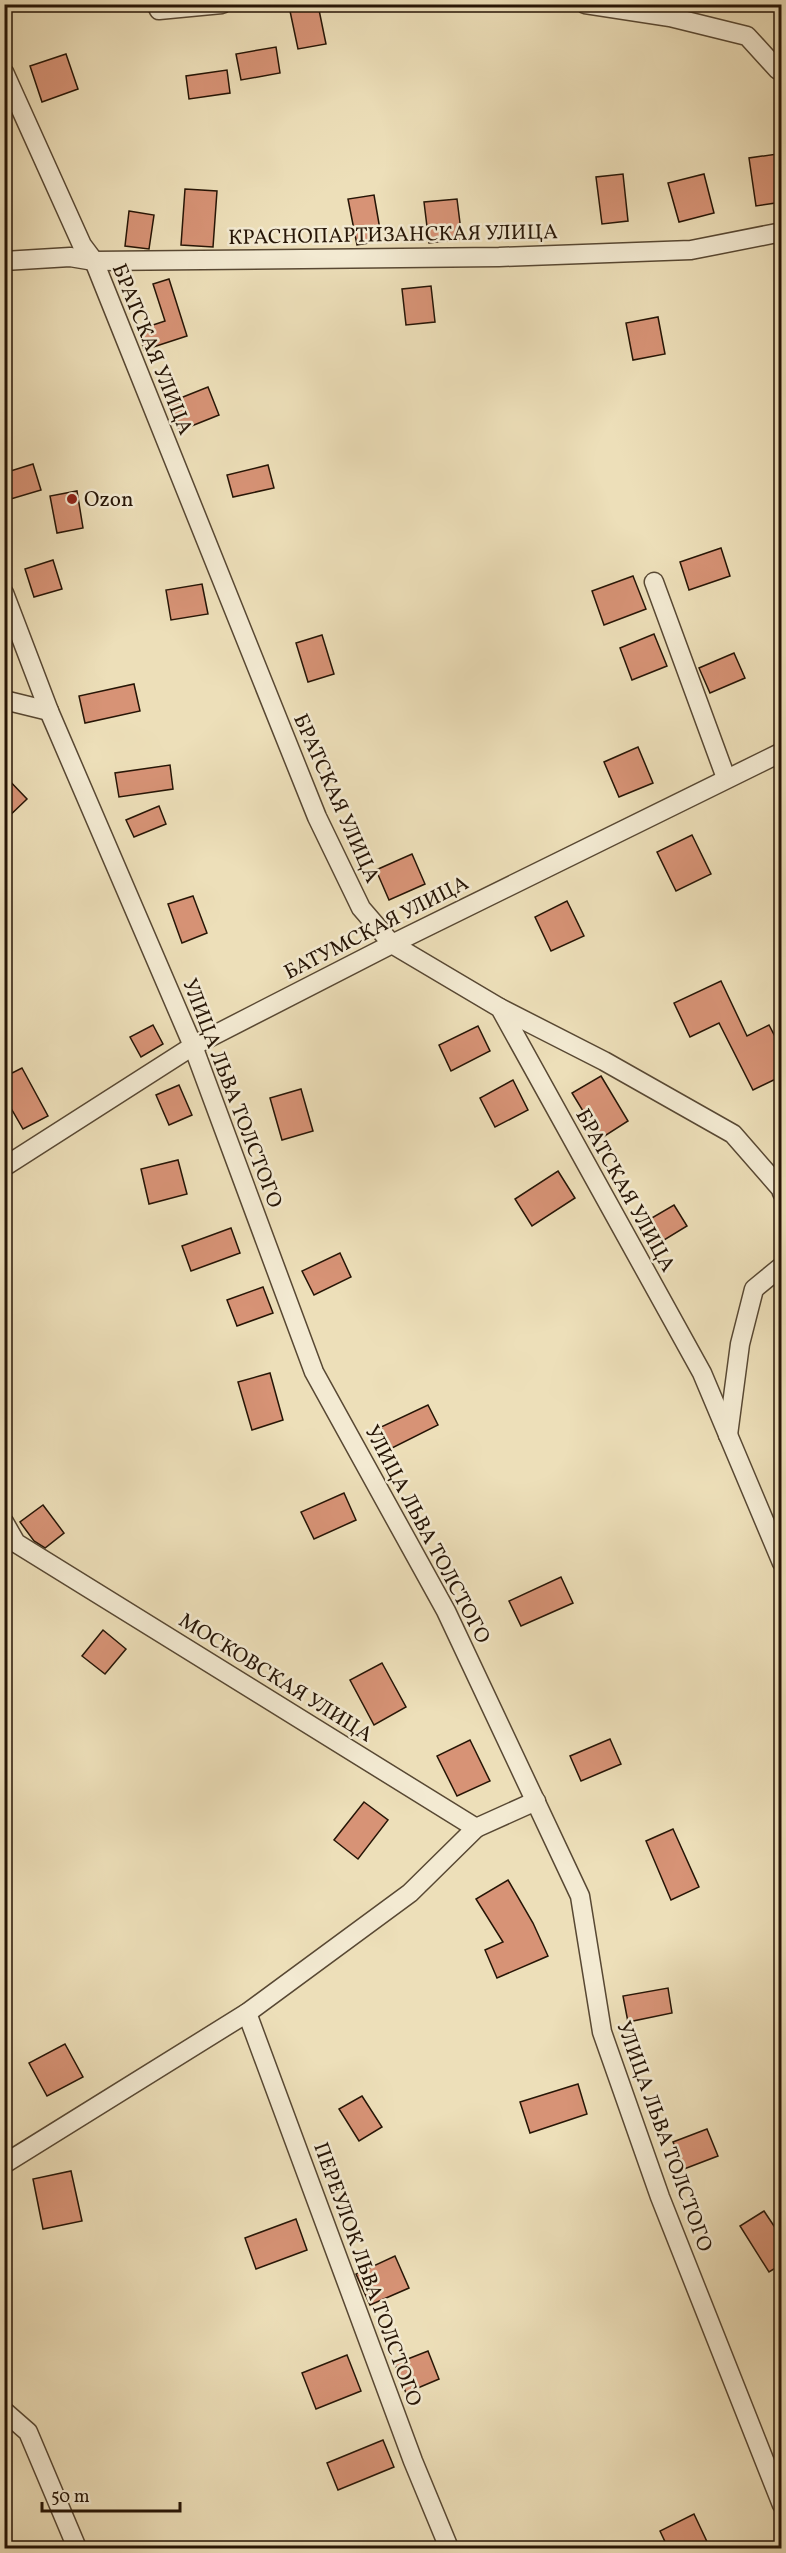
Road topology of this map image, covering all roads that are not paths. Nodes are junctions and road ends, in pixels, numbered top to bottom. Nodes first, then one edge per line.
1 (156, 4) edge
2 (222, 4) edge
3 (585, 4) edge
4 (4, 72) edge
5 (780, 74) edge
6 (782, 232) edge
7 (4, 261) edge
8 (93, 261) junction
9 (654, 582) dead end
10 (4, 593) edge
11 (4, 700) edge
12 (49, 711) junction
13 (782, 752) edge
14 (726, 778) junction
15 (392, 944) junction
16 (500, 1008) junction
17 (193, 1046) junction
18 (4, 1167) edge
19 (782, 1193) edge
20 (782, 1266) edge
21 (728, 1435) junction
22 (4, 1522) edge
23 (10, 1542) edge
24 (782, 1563) edge
25 (536, 1801) junction
26 (476, 1828) junction
27 (247, 2013) junction
28 (4, 2164) edge
29 (4, 2411) edge
30 (782, 2505) edge
31 (77, 2548) edge
32 (449, 2548) edge

1 - 2 street
3 - 5 street
4 - 8 street, БРАТСКАЯ УЛИЦА
6 - 8 street, КРАСНОПАРТИЗАНСКАЯ УЛИЦА
7 - 8 street, КРАСНОПАРТИЗАНСКАЯ УЛИЦА
8 - 15 street, БРАТСКАЯ УЛИЦА
9 - 14 street
10 - 12 street, УЛИЦА ЛЬВА ТОЛСТОГО
11 - 12 street
12 - 17 street, УЛИЦА ЛЬВА ТОЛСТОГО
13 - 14 street, БАТУМСКАЯ УЛИЦА
14 - 15 street, БАТУМСКАЯ УЛИЦА
15 - 16 street, БРАТСКАЯ УЛИЦА
15 - 17 street, БАТУМСКАЯ УЛИЦА
16 - 19 street
16 - 21 street, БРАТСКАЯ УЛИЦА
17 - 18 street, БАТУМСКАЯ УЛИЦА
17 - 25 street, УЛИЦА ЛЬВА ТОЛСТОГО
20 - 21 street
21 - 24 street, БРАТСКАЯ УЛИЦА
22 - 23 street, МОСКОВСКАЯ УЛИЦА
23 - 26 street, МОСКОВСКАЯ УЛИЦА
25 - 26 street
25 - 30 street, УЛИЦА ЛЬВА ТОЛСТОГО
26 - 27 street
27 - 28 street
27 - 32 street, ПЕРЕУЛОК ЛЬВА ТОЛСТОГО
29 - 31 street

